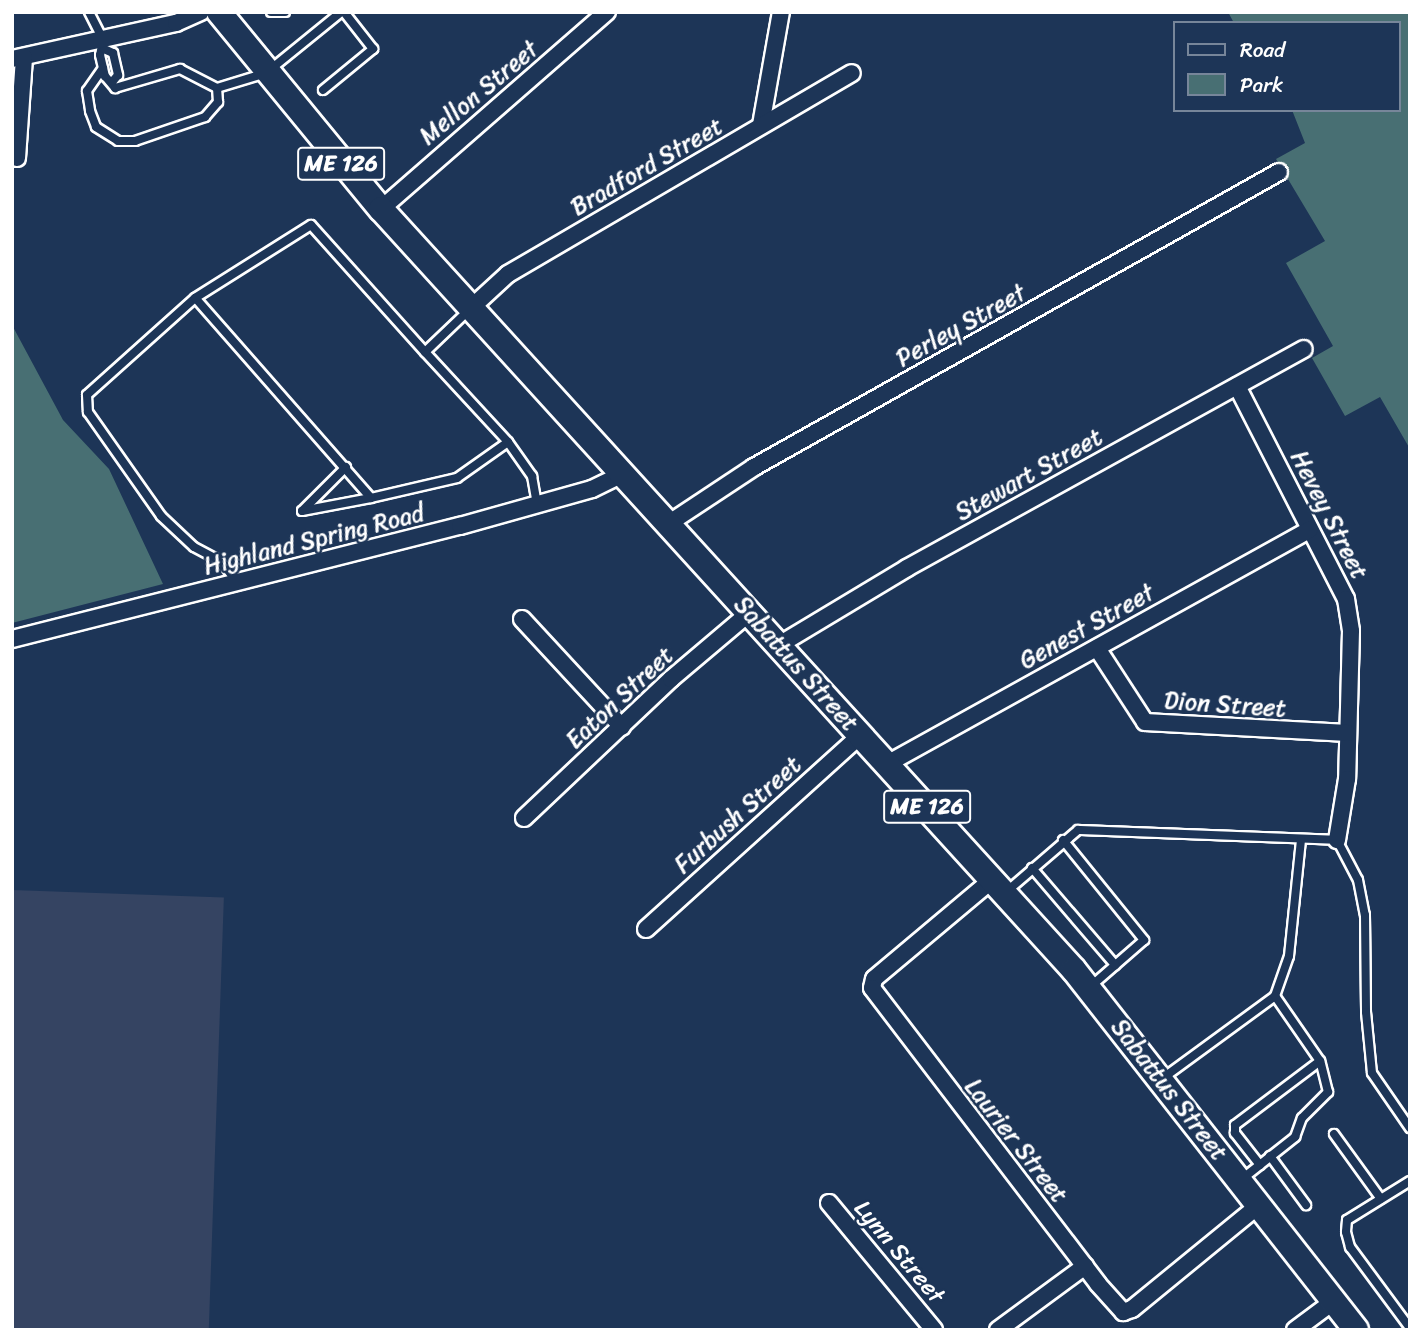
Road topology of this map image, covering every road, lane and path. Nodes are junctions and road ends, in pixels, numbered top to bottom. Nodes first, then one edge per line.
1 (89, 12) edge
2 (201, 12) edge
3 (219, 12) edge
4 (271, 12) edge
5 (285, 12) edge
6 (342, 12) edge
7 (607, 12) edge
8 (781, 12) edge
9 (104, 45) junction
10 (18, 58) edge
11 (103, 68) junction
12 (266, 73) junction
13 (852, 73) dead end
14 (113, 81) junction
15 (217, 88) junction
16 (323, 90) dead end
17 (761, 125) junction
18 (17, 158) dead end
19 (1279, 172) dead end
20 (381, 209) junction
21 (195, 298) junction
22 (471, 308) junction
23 (1304, 349) dead end
24 (425, 352) junction
25 (1237, 386) junction
26 (508, 442) junction
27 (345, 467) junction
28 (623, 474) junction
29 (371, 498) junction
30 (537, 504) junction
31 (668, 524) junction
32 (1310, 530) junction
33 (237, 583) junction
34 (749, 613) junction
35 (522, 619) dead end
36 (12, 639) edge
37 (779, 645) junction
38 (1097, 648) junction
39 (622, 727) junction
40 (1349, 733) junction
41 (861, 735) junction
42 (887, 764) junction
43 (524, 818) dead end
44 (1337, 839) junction
45 (1063, 840) junction
46 (1301, 840) junction
47 (1032, 868) junction
48 (999, 886) junction
49 (646, 929) dead end
50 (1115, 965) junction
51 (1089, 988) junction
52 (1275, 996) junction
53 (1320, 1061) junction
54 (1161, 1079) junction
55 (1410, 1128) edge
56 (1334, 1134) dead end
57 (1270, 1156) junction
58 (1260, 1165) junction
59 (1240, 1181) junction
60 (1406, 1184) edge
61 (1410, 1195) edge
62 (1381, 1199) junction
63 (829, 1203) dead end
64 (1259, 1205) junction
65 (1306, 1205) dead end
66 (1085, 1266) junction
67 (1334, 1301) junction
68 (1410, 1328) edge
69 (934, 1330) edge
70 (998, 1330) edge
71 (1295, 1330) edge
72 (1356, 1330) edge

1 - 9 lane
2 - 9 street
3 - 12 main road, Sabattus Street / ME 126
4 - 5 lane
6 - 12 lane
6 - 16 lane
7 - 20 street, Mellon Street
8 - 17 street
9 - 10 street
9 - 11 lane
9 - 14 lane
10 - 18 street
11 - 14 lane
11 - 15 lane
12 - 15 lane
12 - 20 main road, Sabattus Street / ME 126
13 - 17 street, Bradford Street
14 - 15 lane
17 - 22 street, Bradford Street
19 - 31 street, Perley Street
20 - 22 main road, Sabattus Street / ME 126
21 - 24 lane
21 - 27 lane
21 - 33 lane
22 - 24 lane
22 - 28 main road, Sabattus Street / ME 126
23 - 25 street, Stewart Street
24 - 26 lane
25 - 32 street, Hevey Street
25 - 37 street, Stewart Street
26 - 29 lane
26 - 30 lane
27 - 29 lane
27 - 29 lane
28 - 30 street, Highland Spring Road
28 - 31 main road, Sabattus Street / ME 126
30 - 33 street, Highland Spring Road
31 - 34 main road, Sabattus Street / ME 126
32 - 38 street, Genest Street
32 - 40 street, Hevey Street
33 - 36 street, Highland Spring Road
34 - 37 main road, Sabattus Street / ME 126
34 - 39 street, Eaton Street
35 - 39 street
37 - 41 main road, Sabattus Street / ME 126
38 - 40 street, Dion Street
38 - 42 street, Genest Street
39 - 43 street, Eaton Street
40 - 44 street, Hevey Street
41 - 42 main road, Sabattus Street / ME 126
41 - 49 street, Furbush Street
42 - 48 main road, Sabattus Street / ME 126
44 - 46 lane
44 - 55 lane
45 - 46 lane
45 - 47 lane
45 - 50 lane
46 - 52 lane
47 - 48 lane
47 - 50 lane
48 - 51 main road, Sabattus Street / ME 126
48 - 66 street, Laurier Street
50 - 51 lane
51 - 54 main road, Sabattus Street / ME 126
52 - 53 lane
52 - 54 lane
53 - 57 lane
53 - 58 lane
54 - 59 main road, Sabattus Street / ME 126
56 - 62 lane
57 - 58 lane
57 - 65 lane
58 - 59 lane
59 - 64 main road, Sabattus Street / ME 126
60 - 61 lane
60 - 62 lane
62 - 68 lane
63 - 69 street, Lynn Street
64 - 66 street, Laurier Street
64 - 67 main road, Sabattus Street / ME 126
66 - 70 street
67 - 71 street
67 - 72 main road, Sabattus Street / ME 126

